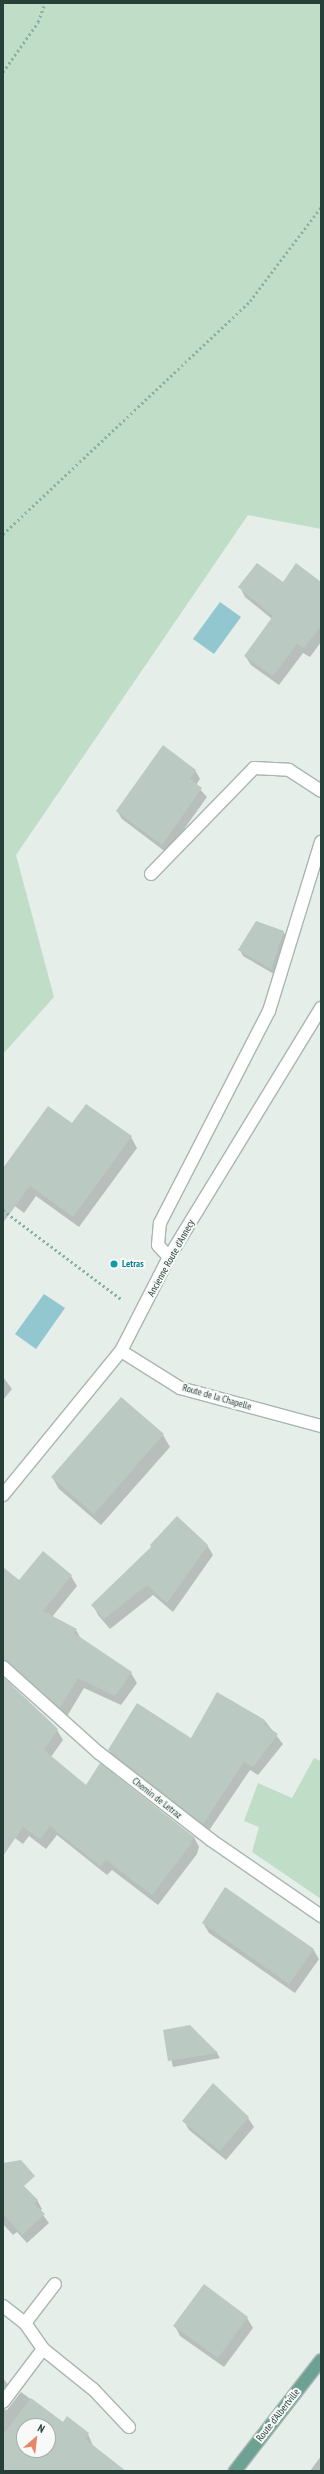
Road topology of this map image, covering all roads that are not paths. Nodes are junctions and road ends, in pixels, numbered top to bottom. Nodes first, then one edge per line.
1 (321, 791) edge
2 (321, 842) edge
3 (151, 874) dead end
4 (321, 1008) edge
5 (169, 1257) junction
6 (121, 1351) junction
7 (321, 1426) edge
8 (3, 1496) edge
9 (3, 1667) edge
10 (321, 1916) edge
11 (55, 2284) dead end
12 (3, 2306) edge
13 (25, 2323) junction
14 (43, 2349) junction
15 (321, 2360) edge
16 (3, 2402) edge
17 (129, 2427) dead end
18 (235, 2471) edge

1 - 3 street
2 - 5 street
4 - 5 street, Ancienne Route d'Annecy
5 - 6 street, Ancienne Route d'Annecy
6 - 7 street, Route de la Chapelle
6 - 8 street, Ancienne Route d'Annecy
9 - 10 street, Chemin de Letraz
11 - 13 street
12 - 13 street
13 - 14 street
14 - 16 street
14 - 17 street
15 - 18 main road, Route d'Albertville

